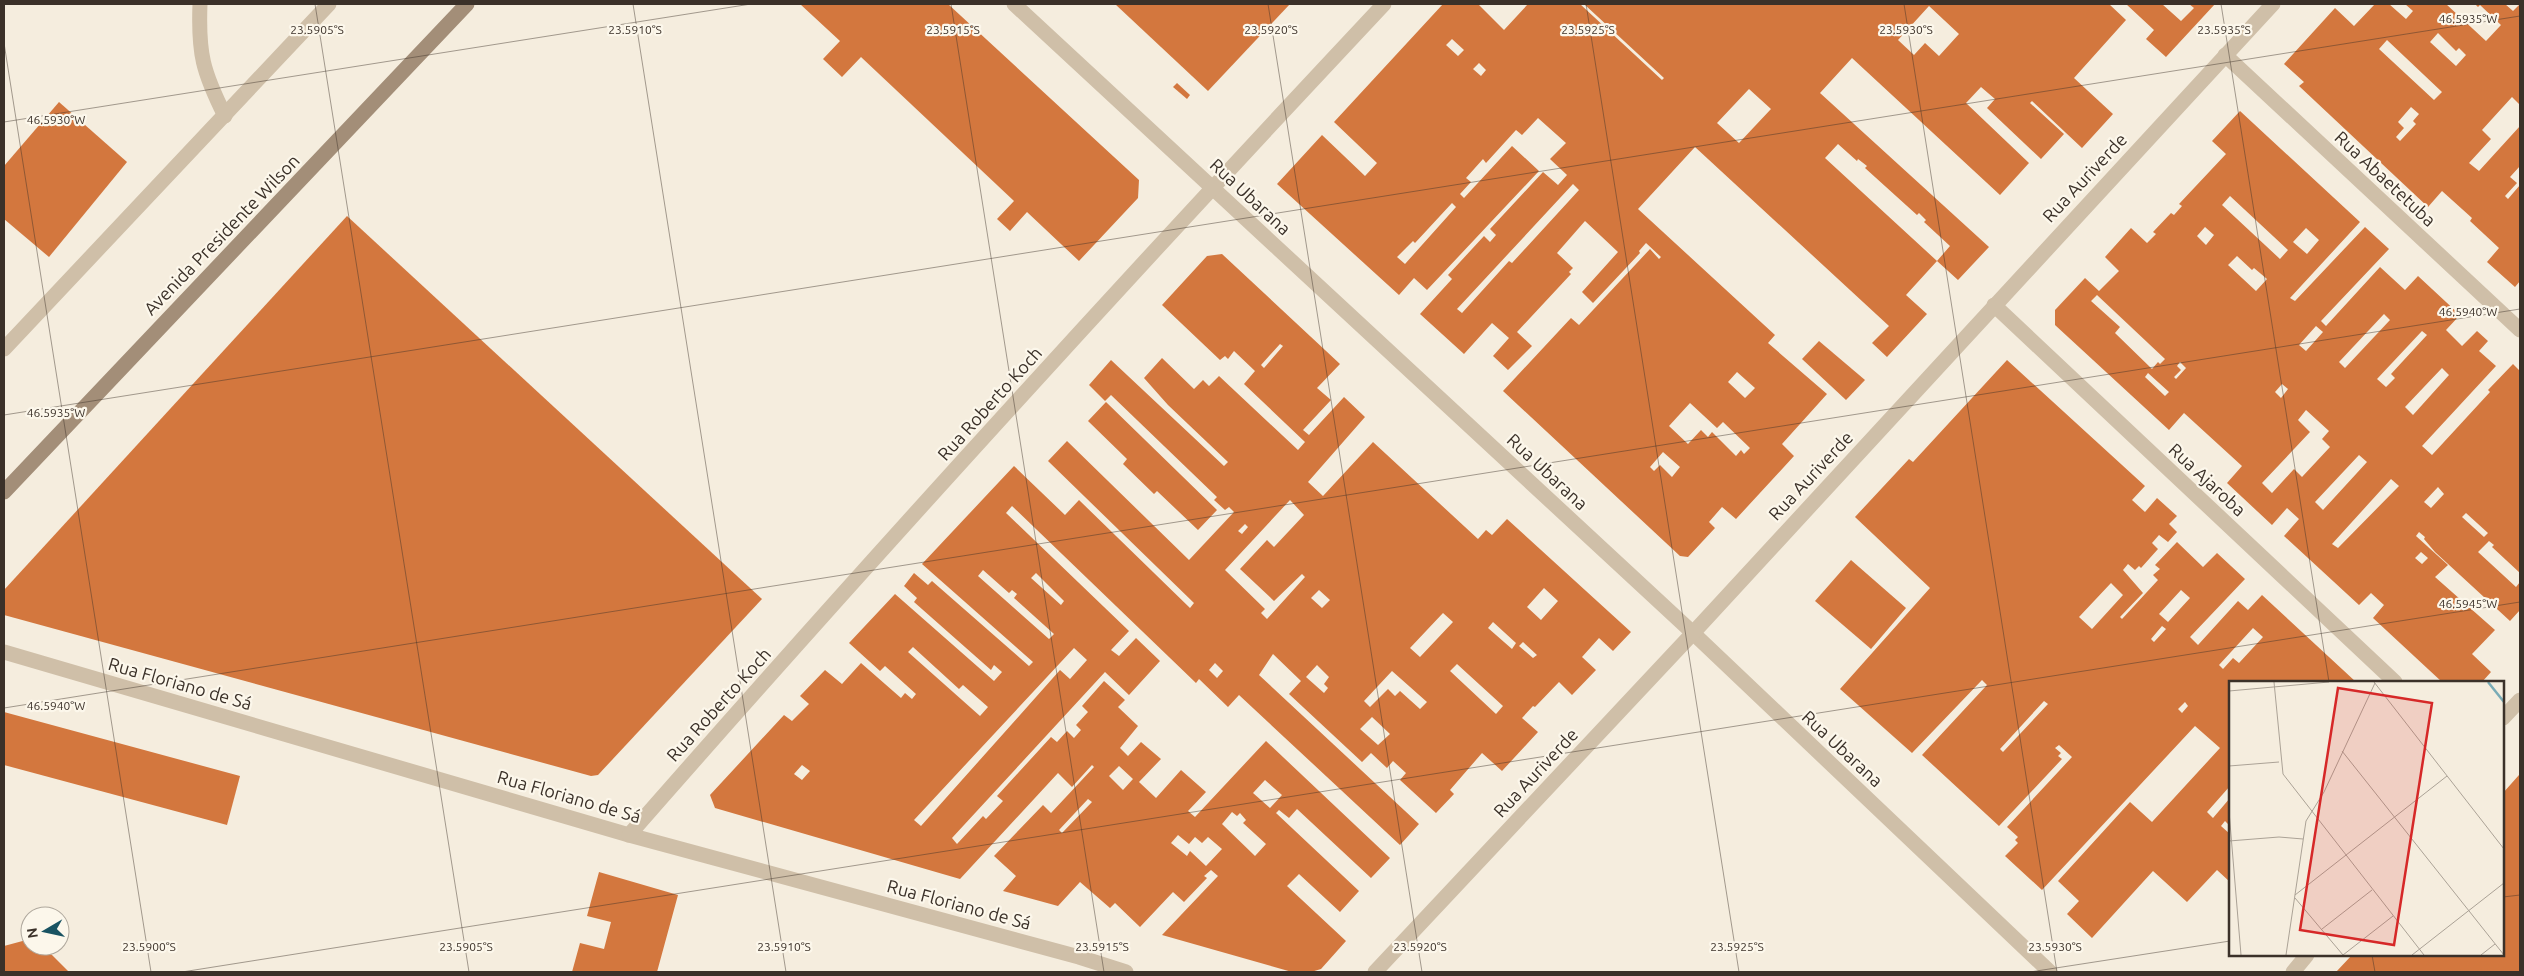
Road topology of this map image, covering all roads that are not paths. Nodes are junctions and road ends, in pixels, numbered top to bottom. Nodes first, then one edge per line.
1 (200, 4) edge
2 (329, 4) edge
3 (467, 4) edge
4 (1014, 4) edge
5 (1384, 4) edge
6 (2273, 4) edge
7 (2225, 56) junction
8 (225, 116) junction
9 (1212, 187) junction
10 (1994, 305) junction
11 (2520, 330) edge
12 (4, 349) edge
13 (4, 492) edge
14 (1693, 633) junction
15 (4, 652) edge
16 (2394, 681) edge
17 (2520, 700) edge
18 (2504, 717) edge
19 (629, 835) junction
20 (2306, 956) edge
21 (1126, 972) edge
22 (1375, 972) edge
23 (2050, 972) edge
24 (2292, 972) edge

1 - 8 street
2 - 8 street
3 - 13 main road, Avenida Presidente Wilson
4 - 9 street, Rua Ubarana
5 - 9 street, Rua Roberto Koch
6 - 7 street, Rua Auriverde
7 - 10 street, Rua Auriverde
7 - 11 street, Rua Abaetetuba
8 - 12 street
9 - 14 street, Rua Ubarana
9 - 19 street, Rua Roberto Koch
10 - 14 street, Rua Auriverde
10 - 16 street, Rua Ajaroba
14 - 22 street, Rua Auriverde
14 - 23 street, Rua Ubarana
15 - 19 street, Rua Floriano de Sá
17 - 18 street
19 - 21 street, Rua Floriano de Sá
20 - 24 street

